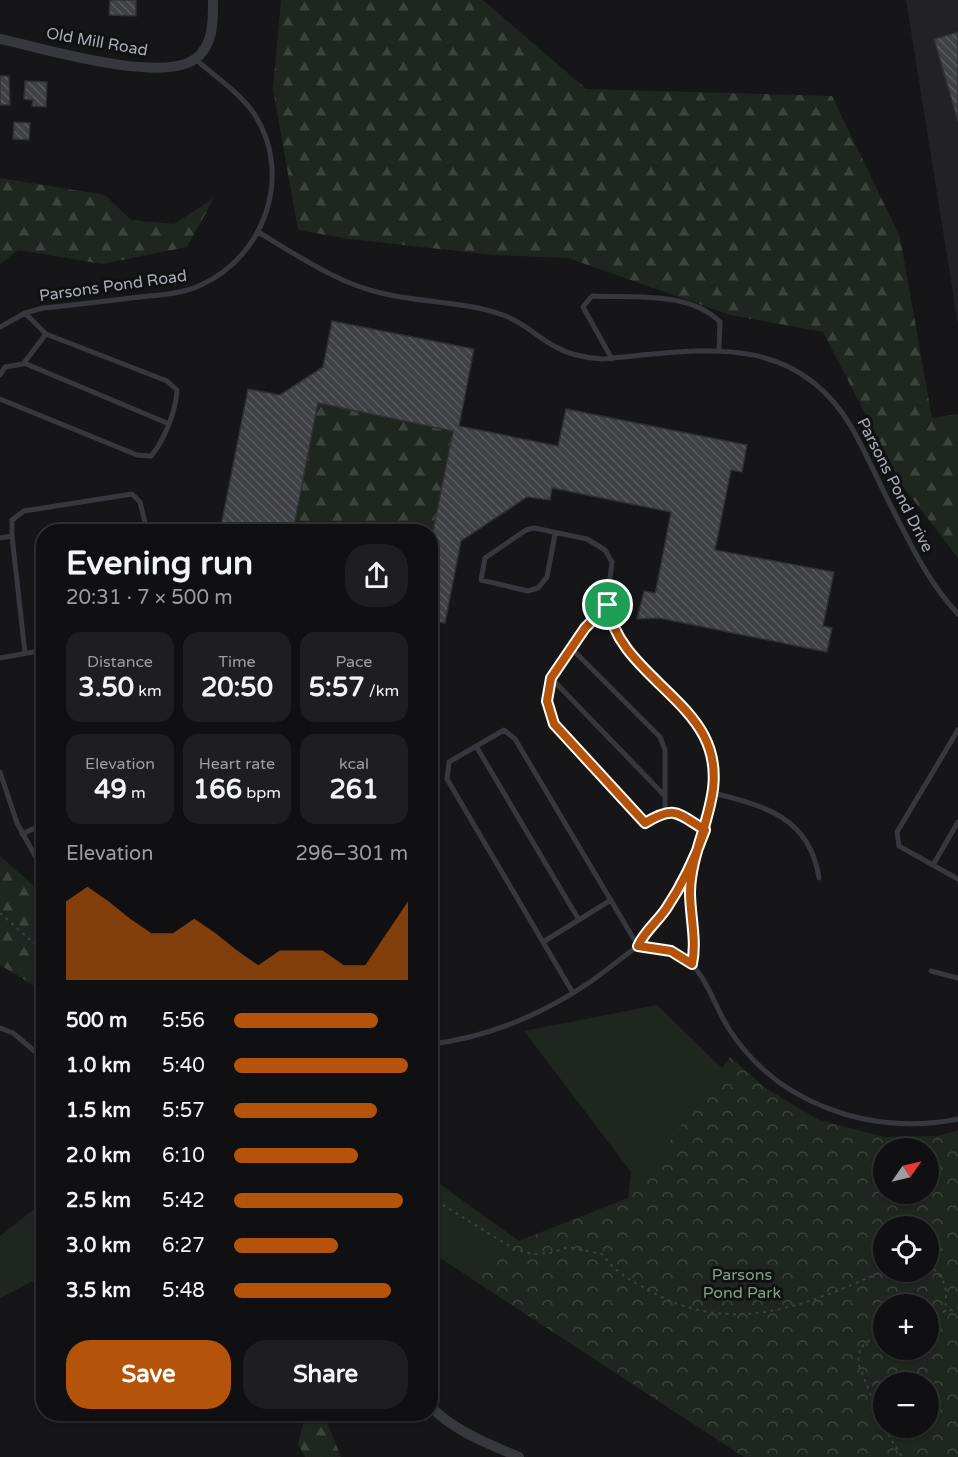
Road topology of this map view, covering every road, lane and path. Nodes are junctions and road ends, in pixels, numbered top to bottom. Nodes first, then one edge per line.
1 (213, 0) edge
2 (0, 39) edge
3 (195, 59) junction
4 (258, 232) junction
5 (25, 313) junction
6 (0, 327) edge
7 (46, 334) junction
8 (719, 349) junction
9 (612, 358) junction
10 (24, 363) junction
11 (0, 375) edge
12 (0, 399) edge
13 (167, 423) junction
14 (145, 524) edge
15 (555, 534) junction
16 (12, 536) junction
17 (0, 538) edge
18 (608, 605) junction
19 (958, 614) edge
20 (571, 648) junction
21 (36, 651) edge
22 (26, 653) junction
23 (0, 658) edge
24 (551, 678) junction
25 (958, 730) edge
26 (476, 746) junction
27 (0, 772) edge
28 (713, 793) junction
29 (665, 795) junction
30 (664, 812) junction
31 (958, 822) edge
32 (36, 828) edge
33 (705, 830) junction
34 (22, 834) junction
35 (36, 858) edge
36 (694, 860) junction
37 (933, 865) junction
38 (819, 878) dead end
39 (958, 879) edge
40 (611, 900) junction
41 (0, 913) edge
42 (579, 920) junction
43 (543, 942) junction
44 (36, 945) edge
45 (638, 946) junction
46 (692, 964) junction
47 (931, 971) dead end
48 (958, 978) edge
49 (573, 993) junction
50 (0, 1028) edge
51 (438, 1042) edge
52 (36, 1052) edge
53 (958, 1119) edge
54 (438, 1202) edge
55 (939, 1274) edge
56 (873, 1275) edge
57 (958, 1308) edge
58 (945, 1312) junction
59 (939, 1313) edge
60 (873, 1339) edge
61 (873, 1400) edge
62 (438, 1413) edge
63 (890, 1438) edge
64 (519, 1457) edge
65 (902, 1457) edge

1 - 3 street
2 - 3 street, Old Mill Road
3 - 4 lane, Parsons Pond Road
4 - 5 lane, Parsons Pond Road
4 - 9 lane, Parsons Pond Drive
5 - 6 lane, Parsons Pond Road
5 - 7 lane
7 - 10 lane
7 - 13 lane
8 - 9 lane, Parsons Pond Drive
8 - 9 lane
8 - 19 lane, Parsons Pond Drive
10 - 11 lane
10 - 13 lane
12 - 13 lane
14 - 16 lane
15 - 15 lane
15 - 18 lane
16 - 17 lane
16 - 22 lane
18 - 20 lane
18 - 28 lane
20 - 24 lane
20 - 29 lane
21 - 22 lane
22 - 23 lane
24 - 29 lane
24 - 30 lane
25 - 37 lane
26 - 40 lane
26 - 42 lane
26 - 43 lane
27 - 34 lane
28 - 33 lane
28 - 38 lane
29 - 30 lane
30 - 33 lane
31 - 37 lane
32 - 34 lane
33 - 36 lane
34 - 35 lane
36 - 45 lane
36 - 46 lane
37 - 39 lane
40 - 42 lane
40 - 45 lane
41 - 44 path
42 - 43 lane
43 - 49 lane
45 - 46 lane
45 - 49 lane
46 - 53 lane
47 - 48 lane
49 - 51 lane
50 - 52 lane
54 - 56 path
55 - 58 path
57 - 58 path
58 - 59 path
60 - 61 path
62 - 64 street
63 - 65 path

